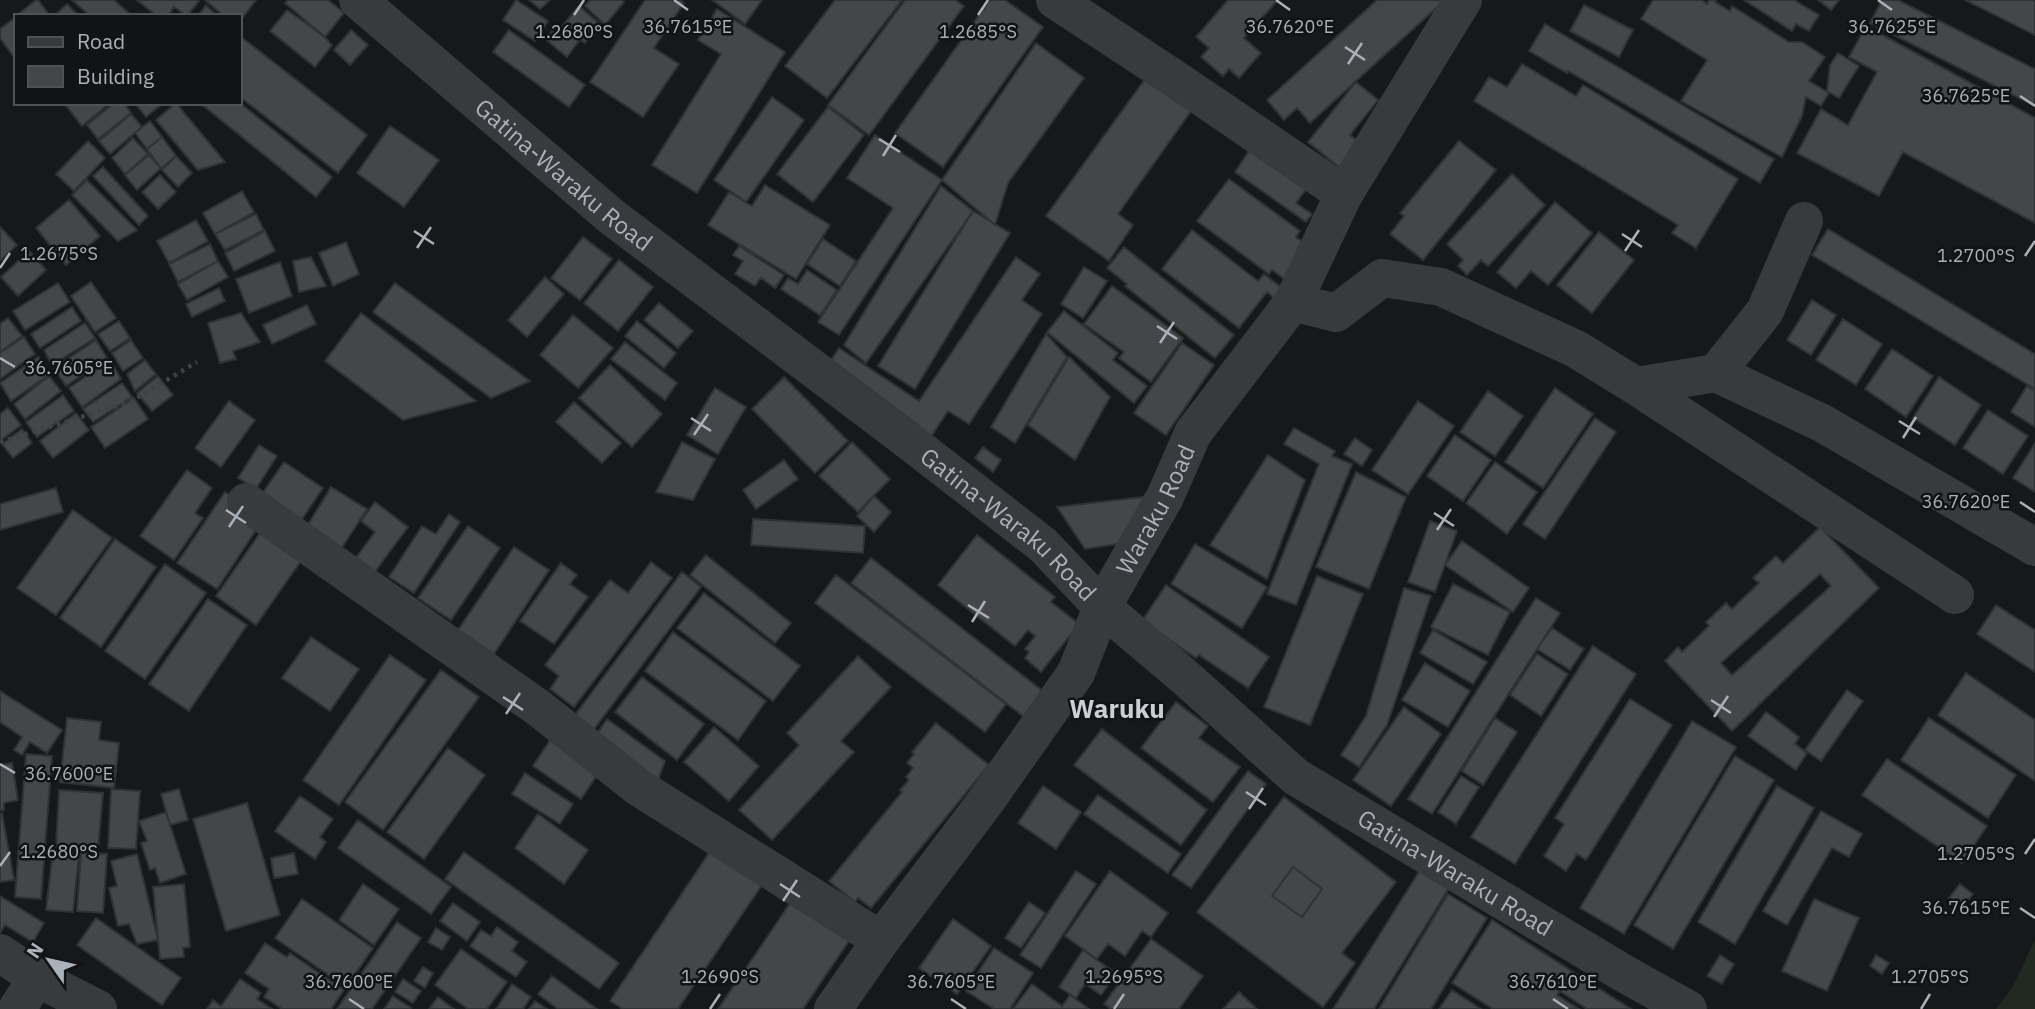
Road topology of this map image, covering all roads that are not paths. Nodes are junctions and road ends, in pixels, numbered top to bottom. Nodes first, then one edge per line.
1 (358, 0) edge
2 (1055, 0) edge
3 (1463, 0) edge
4 (1343, 194) junction
5 (1804, 222) dead end
6 (1293, 302) junction
7 (1716, 373) junction
8 (1636, 386) junction
9 (246, 502) dead end
10 (2035, 547) edge
11 (1955, 594) dead end
12 (1102, 607) junction
13 (881, 940) junction
14 (0, 953) edge
15 (27, 993) edge
16 (97, 1009) edge
17 (833, 1009) edge
18 (1688, 1009) edge

1 - 12 street, Gatina-Waraku Road
2 - 4 street
3 - 4 street, Waraku Road
4 - 6 street, Waraku Road
5 - 7 street
6 - 8 street
6 - 12 street, Waraku Road
7 - 8 street
7 - 10 street
8 - 11 street
9 - 13 street
12 - 13 street, Waraku Road
12 - 18 street, Gatina-Waraku Road
13 - 17 street, Waraku Road
14 - 15 street
15 - 16 street

